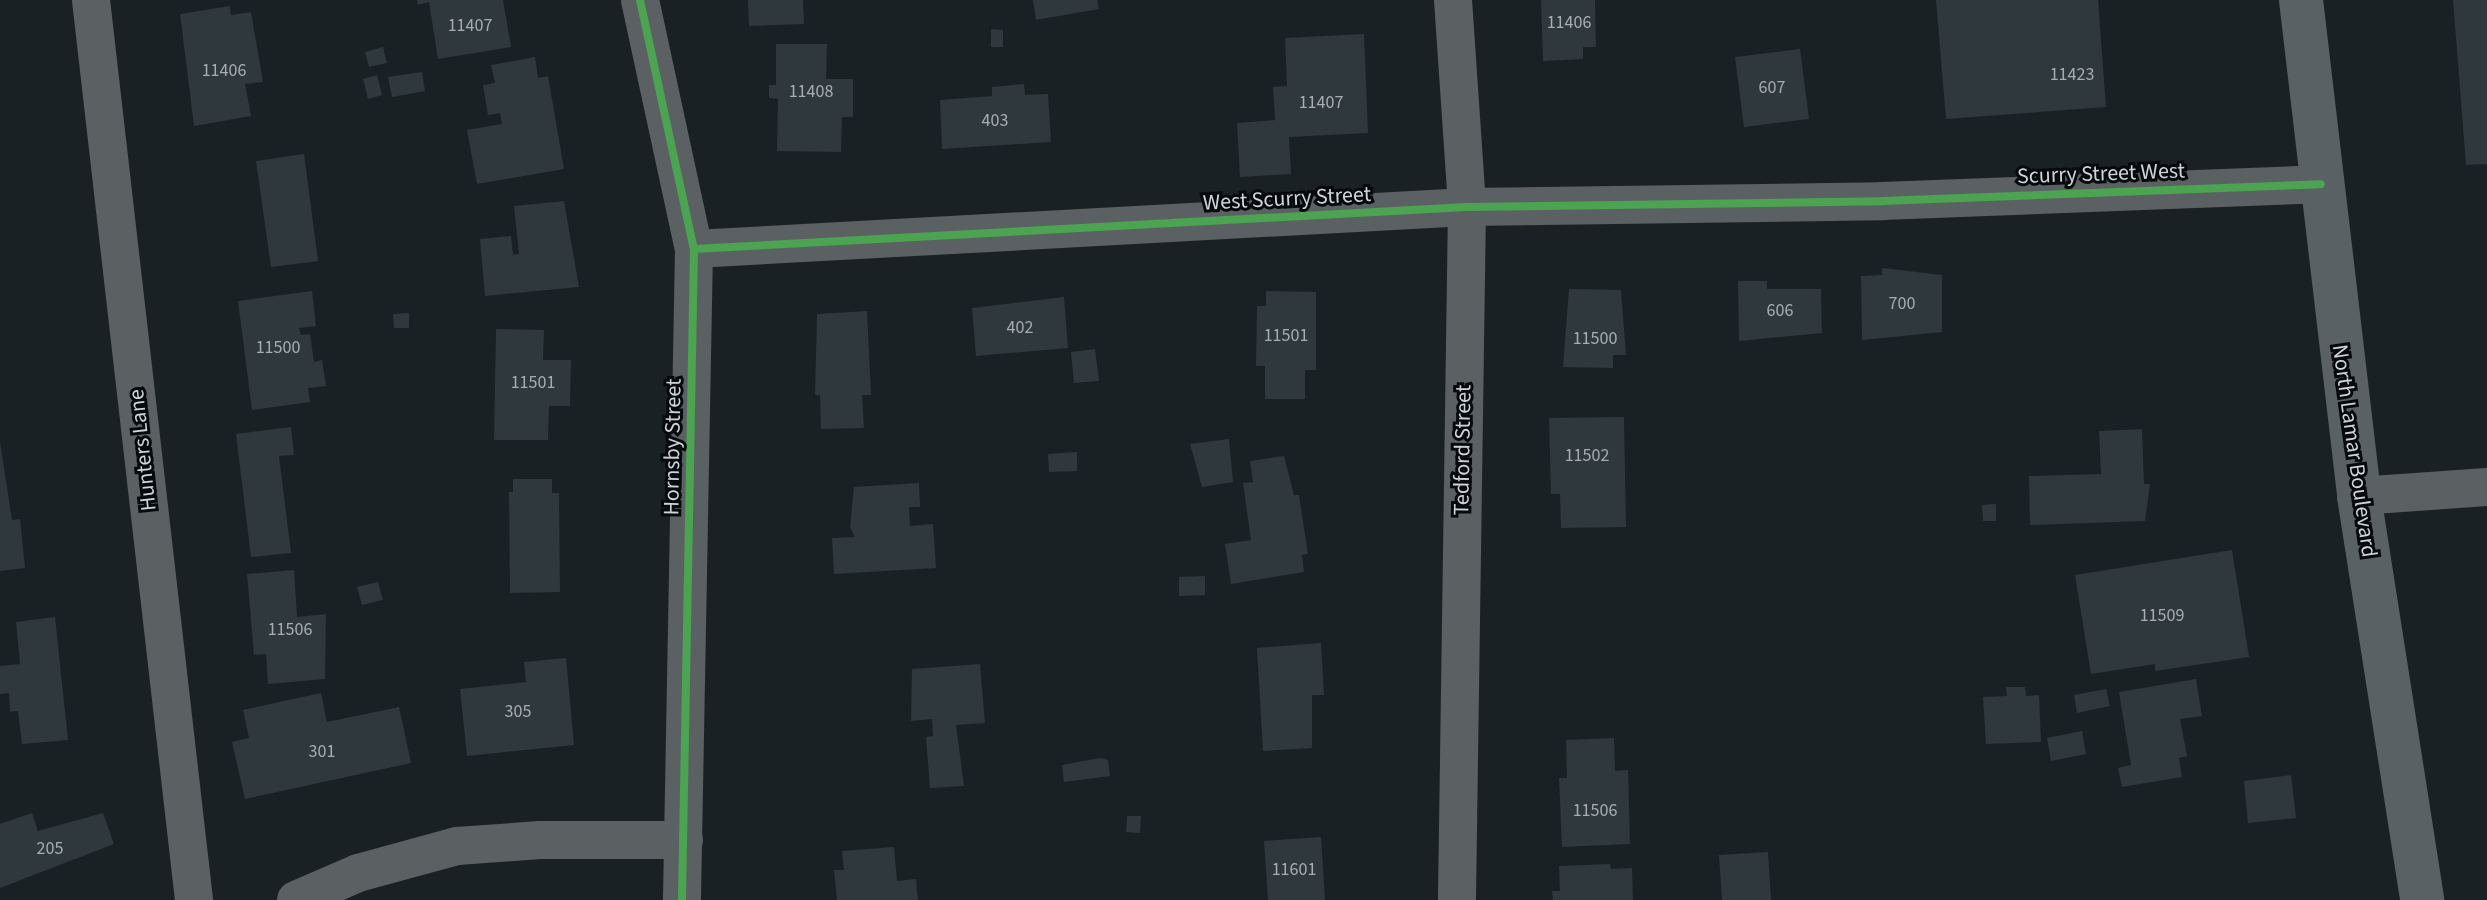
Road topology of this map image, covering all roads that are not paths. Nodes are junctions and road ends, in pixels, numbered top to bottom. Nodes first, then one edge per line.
1 (91, 0) edge
2 (640, 0) edge
3 (1453, 0) edge
4 (2301, 0) edge
5 (2321, 184) junction
6 (1882, 201) joint
7 (1467, 207) junction
8 (694, 249) junction
9 (2487, 487) edge
10 (2359, 496) junction
11 (684, 840) junction
12 (194, 900) edge
13 (296, 900) edge
14 (682, 900) edge
15 (1457, 900) edge
16 (2422, 900) edge

1 - 12 street, Hunters Lane
2 - 8 street, Hornsby Street
3 - 7 street, Tedford Street
4 - 5 main road, North Lamar Boulevard
5 - 6 street, Scurry Street West
5 - 10 main road, North Lamar Boulevard
6 - 7 street, West Scurry Street
7 - 8 street, West Scurry Street
7 - 15 street, Tedford Street
8 - 11 street, Hornsby Street
9 - 10 street
10 - 16 main road, North Lamar Boulevard
11 - 13 street
11 - 14 street, Hornsby Street

